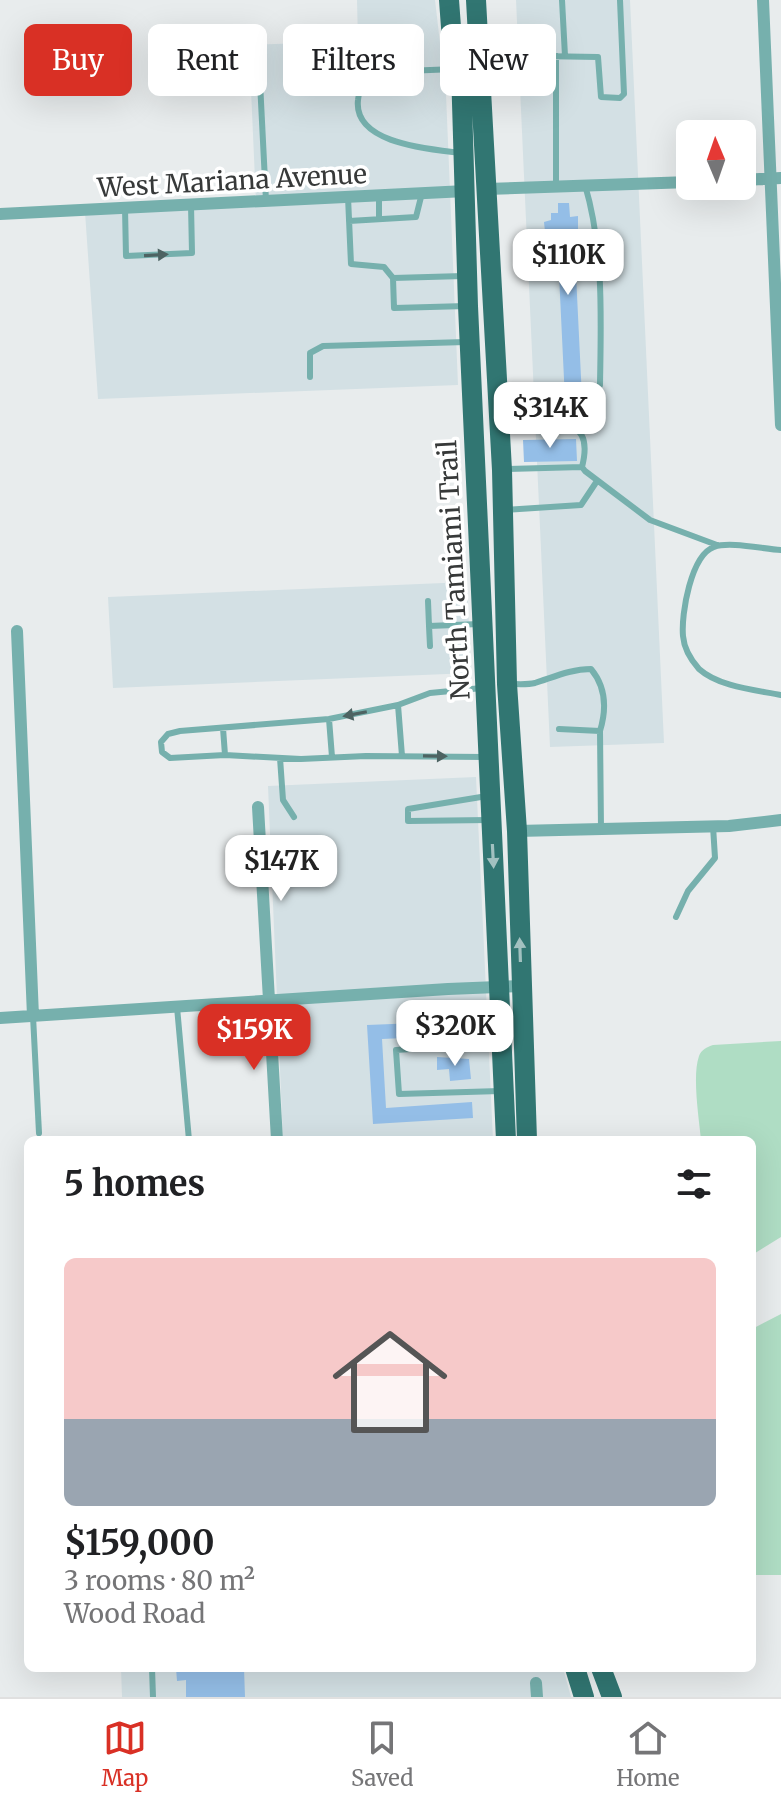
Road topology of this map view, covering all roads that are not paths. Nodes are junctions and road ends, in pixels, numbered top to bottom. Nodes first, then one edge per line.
1 (449, 0) edge
2 (476, 0) edge
3 (562, 0) edge
4 (620, 0) edge
5 (763, 0) edge
6 (451, 24) edge
7 (478, 24) edge
8 (556, 56) edge
9 (565, 56) junction
10 (440, 70) edge
11 (261, 96) edge
12 (462, 96) edge
13 (479, 96) edge
14 (556, 96) edge
15 (462, 112) junction
16 (464, 153) junction
17 (776, 178) edge
18 (756, 179) edge
19 (676, 182) edge
20 (585, 185) junction
21 (556, 187) junction
22 (476, 190) junction
23 (422, 193) junction
24 (379, 196) junction
25 (348, 197) junction
26 (266, 201) junction
27 (191, 205) junction
28 (125, 208) junction
29 (0, 214) edge
30 (379, 219) junction
31 (349, 221) junction
32 (467, 276) junction
33 (393, 278) junction
34 (468, 306) junction
35 (469, 342) junction
36 (310, 377) dead end
37 (780, 383) edge
38 (600, 385) dead end
39 (781, 425) edge
40 (500, 431) junction
41 (582, 467) junction
42 (502, 470) junction
43 (597, 481) junction
44 (476, 493) junction
45 (502, 510) junction
46 (717, 545) junction
47 (781, 550) edge
48 (504, 554) junction
49 (480, 565) junction
50 (428, 601) dead end
51 (482, 624) junction
52 (507, 625) junction
53 (429, 626) junction
54 (17, 631) dead end
55 (430, 646) dead end
56 (507, 684) junction
57 (485, 688) junction
58 (781, 695) edge
59 (398, 705) junction
60 (329, 719) junction
61 (223, 728) junction
62 (559, 729) dead end
63 (600, 731) junction
64 (225, 755) junction
65 (402, 756) junction
66 (332, 757) junction
67 (489, 757) junction
68 (280, 758) junction
69 (490, 795) junction
70 (258, 807) dead end
71 (294, 817) dead end
72 (491, 820) junction
73 (781, 820) edge
74 (713, 826) junction
75 (601, 829) junction
76 (517, 831) junction
77 (676, 917) dead end
78 (511, 987) junction
79 (268, 1001) junction
80 (177, 1007) junction
81 (33, 1016) junction
82 (0, 1018) edge
83 (503, 1043) junction
84 (505, 1091) junction
85 (39, 1133) dead end
86 (189, 1136) edge
87 (277, 1136) edge
88 (506, 1136) edge
89 (527, 1136) edge
90 (152, 1672) edge
91 (576, 1672) edge
92 (603, 1672) edge
93 (153, 1697) edge
94 (584, 1697) edge
95 (612, 1697) edge

1 - 6 main road, North Tamiami Trail
2 - 7 main road, North Tamiami Trail
3 - 9 lane
4 - 9 lane
5 - 17 street
8 - 9 lane
10 - 16 lane
11 - 26 lane
12 - 15 main road, North Tamiami Trail
13 - 22 main road, North Tamiami Trail
14 - 21 lane
15 - 16 main road, North Tamiami Trail
15 - 22 main road
16 - 22 main road, North Tamiami Trail
17 - 18 street
17 - 37 street
19 - 20 street, West Mariana Avenue
20 - 21 street, West Mariana Avenue
20 - 38 lane
21 - 22 street, West Mariana Avenue
22 - 23 street, West Mariana Avenue
22 - 32 main road, North Tamiami Trail
22 - 40 main road, North Tamiami Trail
23 - 24 street, West Mariana Avenue
23 - 30 lane
24 - 25 street, West Mariana Avenue
24 - 30 lane
25 - 26 street, West Mariana Avenue
25 - 31 lane
26 - 27 street, West Mariana Avenue
27 - 28 street, West Mariana Avenue
28 -> 27 lane
28 - 29 street, West Mariana Avenue
30 - 31 lane
31 - 33 lane
32 - 33 lane
32 - 34 main road, North Tamiami Trail
33 - 34 lane
34 - 35 main road, North Tamiami Trail
35 - 36 lane
35 - 44 main road, North Tamiami Trail
37 - 39 street
40 - 41 lane
40 - 42 main road, North Tamiami Trail
41 - 42 lane
41 - 43 lane
42 - 45 main road, North Tamiami Trail
43 - 45 lane
43 - 46 lane
44 - 48 main road
44 - 49 main road, North Tamiami Trail
45 - 48 main road, North Tamiami Trail
46 - 47 lane
46 - 58 lane
48 - 52 main road, North Tamiami Trail
49 - 51 main road, North Tamiami Trail
49 - 52 main road
50 - 53 lane
51 - 53 lane
51 - 57 main road, North Tamiami Trail
52 - 56 main road, North Tamiami Trail
53 - 55 lane
54 - 81 street
56 - 63 lane
56 - 76 main road, North Tamiami Trail
57 - 59 lane
57 - 67 main road, North Tamiami Trail
59 -> 60 lane
59 - 65 lane
60 - 61 lane
60 - 66 lane
61 - 64 lane
61 - 64 lane
62 - 63 lane
63 - 75 lane
64 - 68 lane
65 - 66 lane
65 -> 67 lane
66 - 68 lane
67 - 69 main road, North Tamiami Trail
68 - 71 lane
69 - 72 main road, North Tamiami Trail
69 - 72 lane
70 - 79 street
72 -> 78 main road, North Tamiami Trail
73 - 74 street
74 - 75 street
74 - 77 lane
75 - 76 street
78 -> 76 main road, North Tamiami Trail
78 - 79 street
78 - 83 main road, North Tamiami Trail
78 - 89 main road, North Tamiami Trail
79 - 80 street
79 - 87 street
80 - 81 street
80 - 86 lane
81 - 82 street
81 - 85 lane
83 - 84 main road, North Tamiami Trail
83 - 84 lane
84 - 88 main road, North Tamiami Trail
90 - 93 lane
91 - 94 main road
92 - 95 main road

